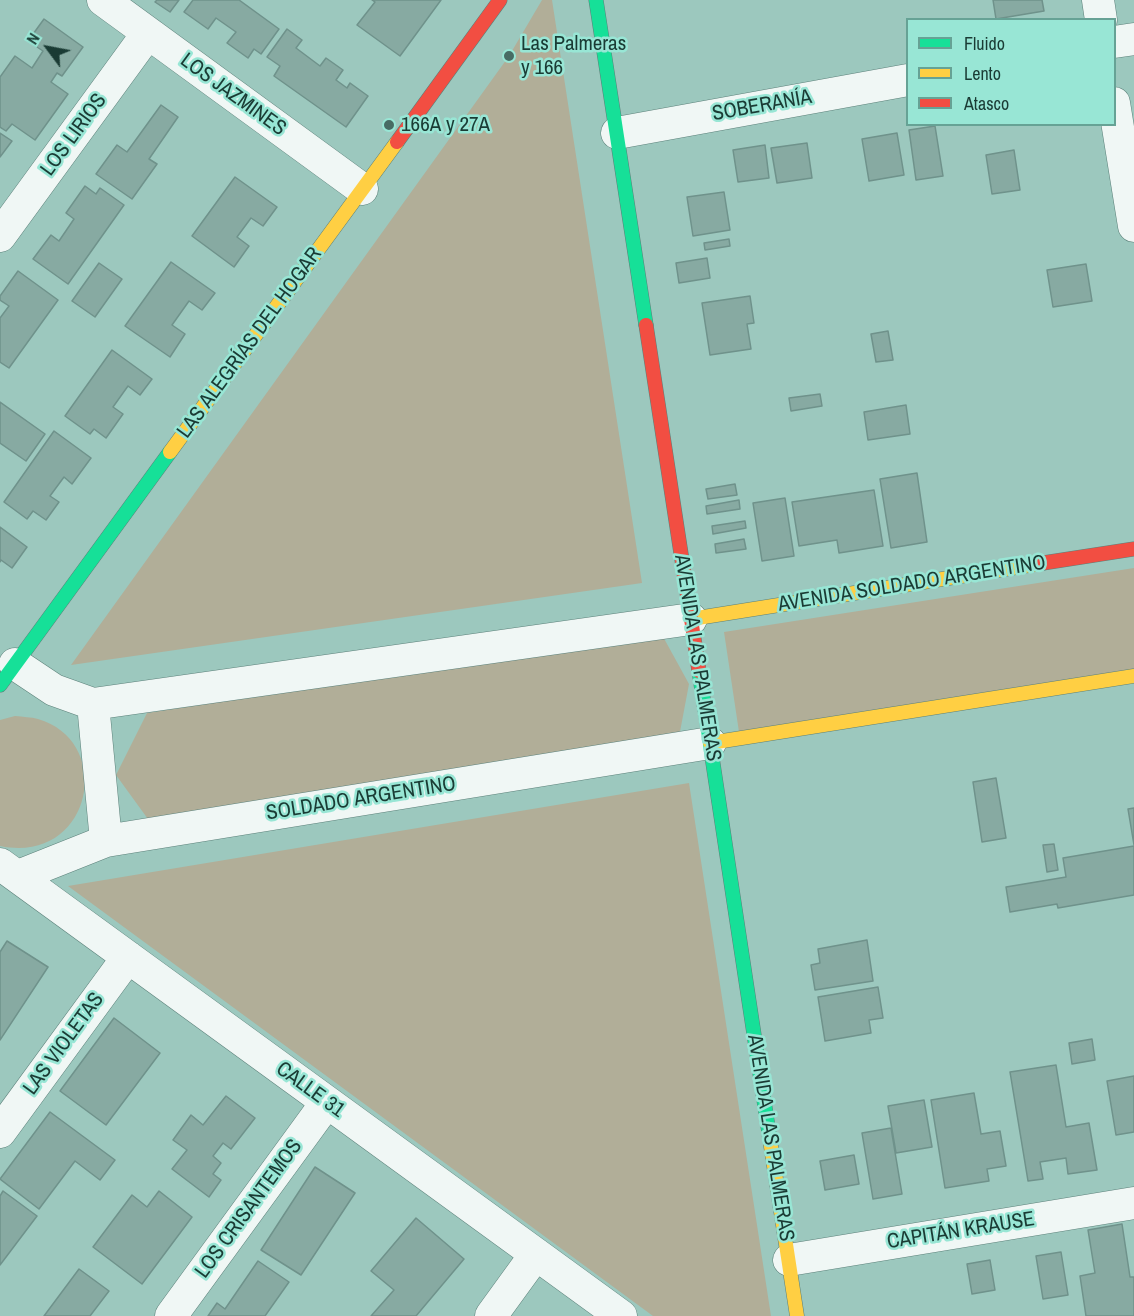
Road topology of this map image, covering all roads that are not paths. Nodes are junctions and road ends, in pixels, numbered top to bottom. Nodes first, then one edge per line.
1 (103, 0) edge
2 (500, 0) edge
3 (596, 0) edge
4 (1098, 0) edge
5 (1101, 18) edge
6 (148, 33) junction
7 (1134, 39) edge
8 (1116, 42) edge
9 (906, 80) edge
10 (1116, 115) edge
11 (617, 133) junction
12 (362, 189) junction
13 (1134, 226) edge
14 (0, 236) edge
15 (1134, 549) edge
16 (691, 619) junction
17 (8, 674) edge
18 (1134, 676) edge
19 (93, 704) junction
20 (710, 743) junction
21 (106, 841) junction
22 (9, 870) edge
23 (128, 957) junction
24 (327, 1102) junction
25 (0, 1132) edge
26 (1134, 1203) edge
27 (536, 1254) junction
28 (789, 1260) junction
29 (171, 1316) edge
30 (491, 1316) edge
31 (621, 1316) edge
32 (797, 1316) edge

1 - 6 street, LOS JAZMINES
2 - 12 main road, LAS ALEGRÍAS DEL HOGAR
3 - 11 main road, AVENIDA LAS PALMERAS
4 - 5 street
6 - 12 street, LOS JAZMINES
6 - 14 street, LOS LIRIOS
7 - 8 street
9 - 11 street, SOBERANÍA
10 - 13 street
11 - 16 main road, AVENIDA LAS PALMERAS
12 - 17 main road, LAS ALEGRÍAS DEL HOGAR
15 - 16 main road, AVENIDA SOLDADO ARGENTINO
16 - 19 street
16 - 20 main road, AVENIDA LAS PALMERAS
17 - 19 street
18 - 20 main road
19 - 21 street
20 - 21 street, SOLDADO ARGENTINO
20 - 28 main road, AVENIDA LAS PALMERAS
21 - 22 street, SOLDADO ARGENTINO
22 - 23 street, CALLE 31
23 - 24 street, CALLE 31
23 - 25 street, LAS VIOLETAS
24 - 27 street, CALLE 31
24 - 29 street, LOS CRISANTEMOS
26 - 28 street, CAPITÁN KRAUSE
27 - 30 street
27 - 31 street, CALLE 31
28 - 32 main road, AVENIDA LAS PALMERAS

